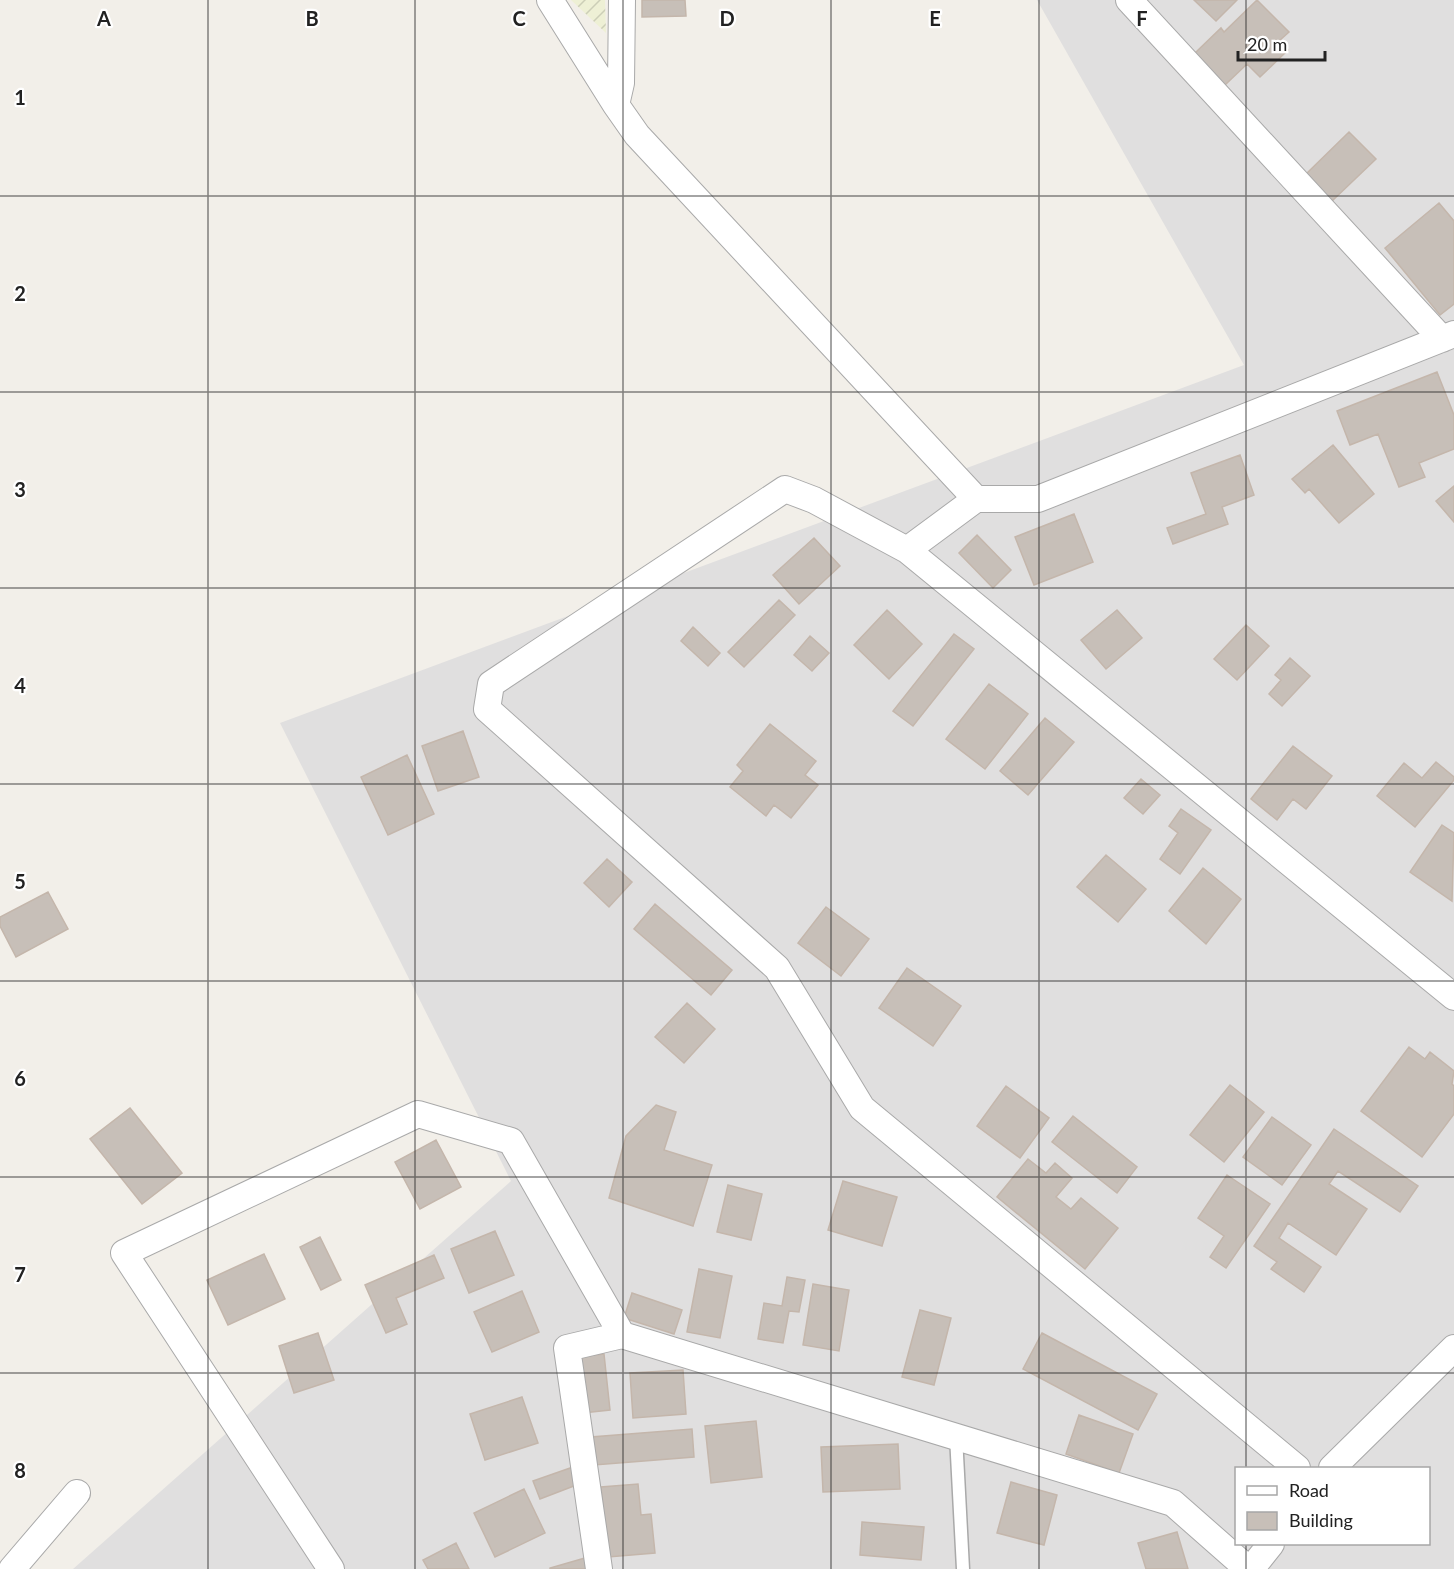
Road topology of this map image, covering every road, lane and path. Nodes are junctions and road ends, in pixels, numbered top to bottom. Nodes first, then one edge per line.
1 (550, 0) edge
2 (622, 0) edge
3 (1129, 0) edge
4 (616, 105) junction
5 (1448, 336) edge
6 (976, 499) junction
7 (907, 550) junction
8 (1454, 997) edge
9 (621, 1335) junction
10 (1454, 1348) edge
11 (956, 1436) junction
12 (1296, 1467) edge
13 (1333, 1467) edge
14 (77, 1493) dead end
15 (1269, 1545) edge
16 (12, 1569) edge
17 (331, 1569) edge
18 (599, 1569) edge
19 (963, 1569) edge
20 (1250, 1569) edge

1 - 4 street
2 - 4 street
3 - 5 street
4 - 6 street
5 - 6 street
6 - 7 street
7 - 8 street
7 - 12 street
9 - 11 street
9 - 17 street
9 - 18 street
10 - 13 street
11 - 19 lane
11 - 20 street
14 - 16 street
15 - 20 street

